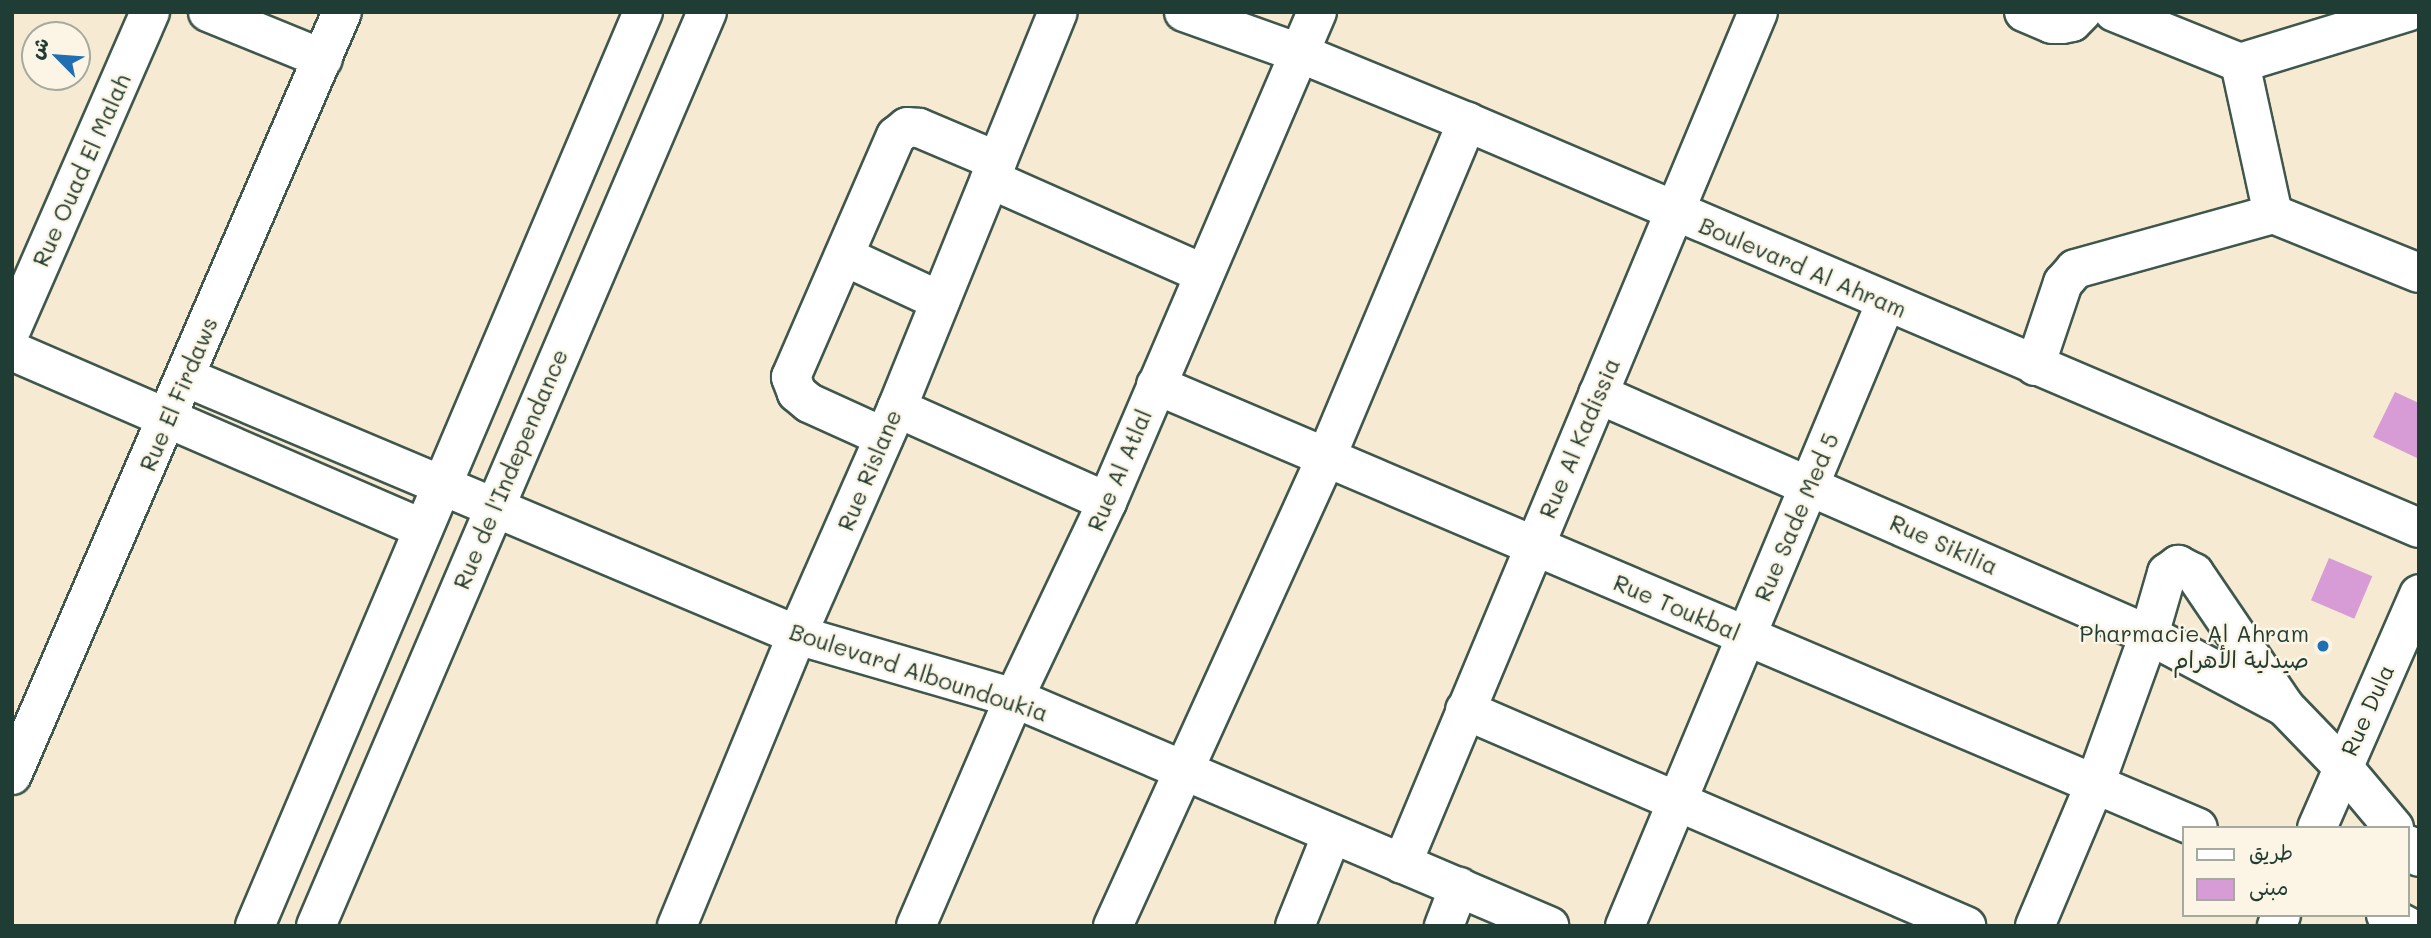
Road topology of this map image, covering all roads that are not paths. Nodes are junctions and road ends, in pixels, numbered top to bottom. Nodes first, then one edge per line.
1 (150, 12) edge
2 (208, 12) edge
3 (342, 12) edge
4 (643, 12) edge
5 (706, 12) edge
6 (1058, 12) edge
7 (1184, 12) edge
8 (1317, 12) edge
9 (1758, 12) edge
10 (2114, 12) edge
11 (2407, 12) edge
12 (1299, 53) junction
13 (323, 59) junction
14 (2240, 63) junction
15 (1467, 122) junction
16 (994, 170) junction
17 (1673, 212) junction
18 (2273, 214) junction
19 (844, 256) junction
20 (2419, 273) edge
21 (1204, 274) junction
22 (940, 301) junction
23 (1885, 302) junction
24 (12, 328) edge
25 (12, 351) edge
26 (2035, 366) junction
27 (185, 377) junction
28 (1156, 385) junction
29 (1598, 394) junction
30 (167, 418) junction
31 (891, 422) junction
32 (1325, 460) junction
33 (1811, 484) junction
34 (442, 485) junction
35 (1107, 502) junction
36 (494, 507) junction
37 (2419, 528) edge
38 (423, 529) junction
39 (1534, 546) junction
40 (2419, 594) edge
41 (797, 635) junction
42 (2149, 635) junction
43 (1746, 636) junction
44 (1014, 698) junction
45 (2285, 707) junction
46 (1465, 710) junction
47 (24, 714) edge
48 (2342, 766) junction
49 (1183, 771) junction
50 (12, 775) edge
51 (2095, 784) junction
52 (1679, 799) junction
53 (2192, 826) edge
54 (2318, 826) edge
55 (2392, 826) edge
56 (1332, 834) junction
57 (1402, 864) junction
58 (1459, 887) junction
59 (2390, 917) edge
60 (255, 926) edge
61 (316, 926) edge
62 (677, 926) edge
63 (916, 926) edge
64 (1113, 926) edge
65 (1295, 926) edge
66 (1444, 926) edge
67 (1549, 926) edge
68 (1625, 926) edge
69 (1966, 926) edge
70 (2035, 926) edge
71 (2407, 926) edge

1 - 24 street, Rue Ouad El Malah
2 - 13 street
3 - 13 street, Rue El Firdaws
4 - 34 street
5 - 36 street, Rue de l'Independance
6 - 16 street, Rue Rislane
7 - 12 street, Boulevard Al Ahram
8 - 12 street, Rue Al Atlal
9 - 17 street, Rue Al Kadissia
10 - 14 street
11 - 14 street
12 - 15 street, Boulevard Al Ahram
12 - 21 street, Rue Al Atlal
13 - 27 street, Rue El Firdaws
14 - 18 street
15 - 17 street, Boulevard Al Ahram
15 - 32 street
16 - 19 street
16 - 21 street
16 - 22 street, Rue Rislane
17 - 23 street, Boulevard Al Ahram
17 - 29 street, Rue Al Kadissia
18 - 20 street
18 - 26 street
19 - 22 street
19 - 31 street
21 - 28 street, Rue Al Atlal
22 - 31 street, Rue Rislane
23 - 26 street, Boulevard Al Ahram
23 - 33 street, Rue Sade Med 5
25 - 30 street
26 - 37 street, Boulevard Al Ahram
27 - 30 street, Rue El Firdaws
27 - 34 street, Boulevard Alboundoukia
28 - 32 street, Rue Toukbal
28 - 35 street, Rue Al Atlal
29 - 33 street, Rue Sikilia
29 - 39 street, Rue Al Kadissia
30 - 38 street
30 - 47 street, Rue El Firdaws
31 - 35 street
31 - 41 street, Rue Rislane
32 - 39 street, Rue Toukbal
32 - 49 street
33 - 42 street, Rue Sikilia
33 - 43 street, Rue Sade Med 5
34 - 36 street, Boulevard Alboundoukia
34 - 38 street
35 - 44 street, Rue Al Atlal
36 - 41 street, Boulevard Alboundoukia
36 - 61 street, Rue de l'Independance
38 - 60 street
39 - 43 street, Rue Toukbal
39 - 46 street, Rue Al Kadissia
40 - 48 street, Rue Dula
41 - 44 street, Boulevard Alboundoukia
41 - 62 street, Rue Rislane
42 - 45 street, Rue Sikilia
42 - 45 street
42 - 51 street
43 - 51 street, Rue Toukbal
43 - 52 street, Rue Sade Med 5
44 - 49 street, Boulevard Alboundoukia
44 - 63 street, Rue Al Atlal
45 - 48 street
46 - 52 street
46 - 57 street, Rue Al Kadissia
47 - 50 street, Rue El Firdaws
48 - 54 street, Rue Dula
48 - 55 street
49 - 56 street, Boulevard Alboundoukia
49 - 64 street
51 - 53 street, Rue Toukbal
51 - 70 street
52 - 68 street, Rue Sade Med 5
52 - 69 street
56 - 57 street, Boulevard Alboundoukia
56 - 65 street
57 - 58 street, Boulevard Alboundoukia
58 - 66 street
58 - 67 street, Boulevard Alboundoukia
59 - 71 street

